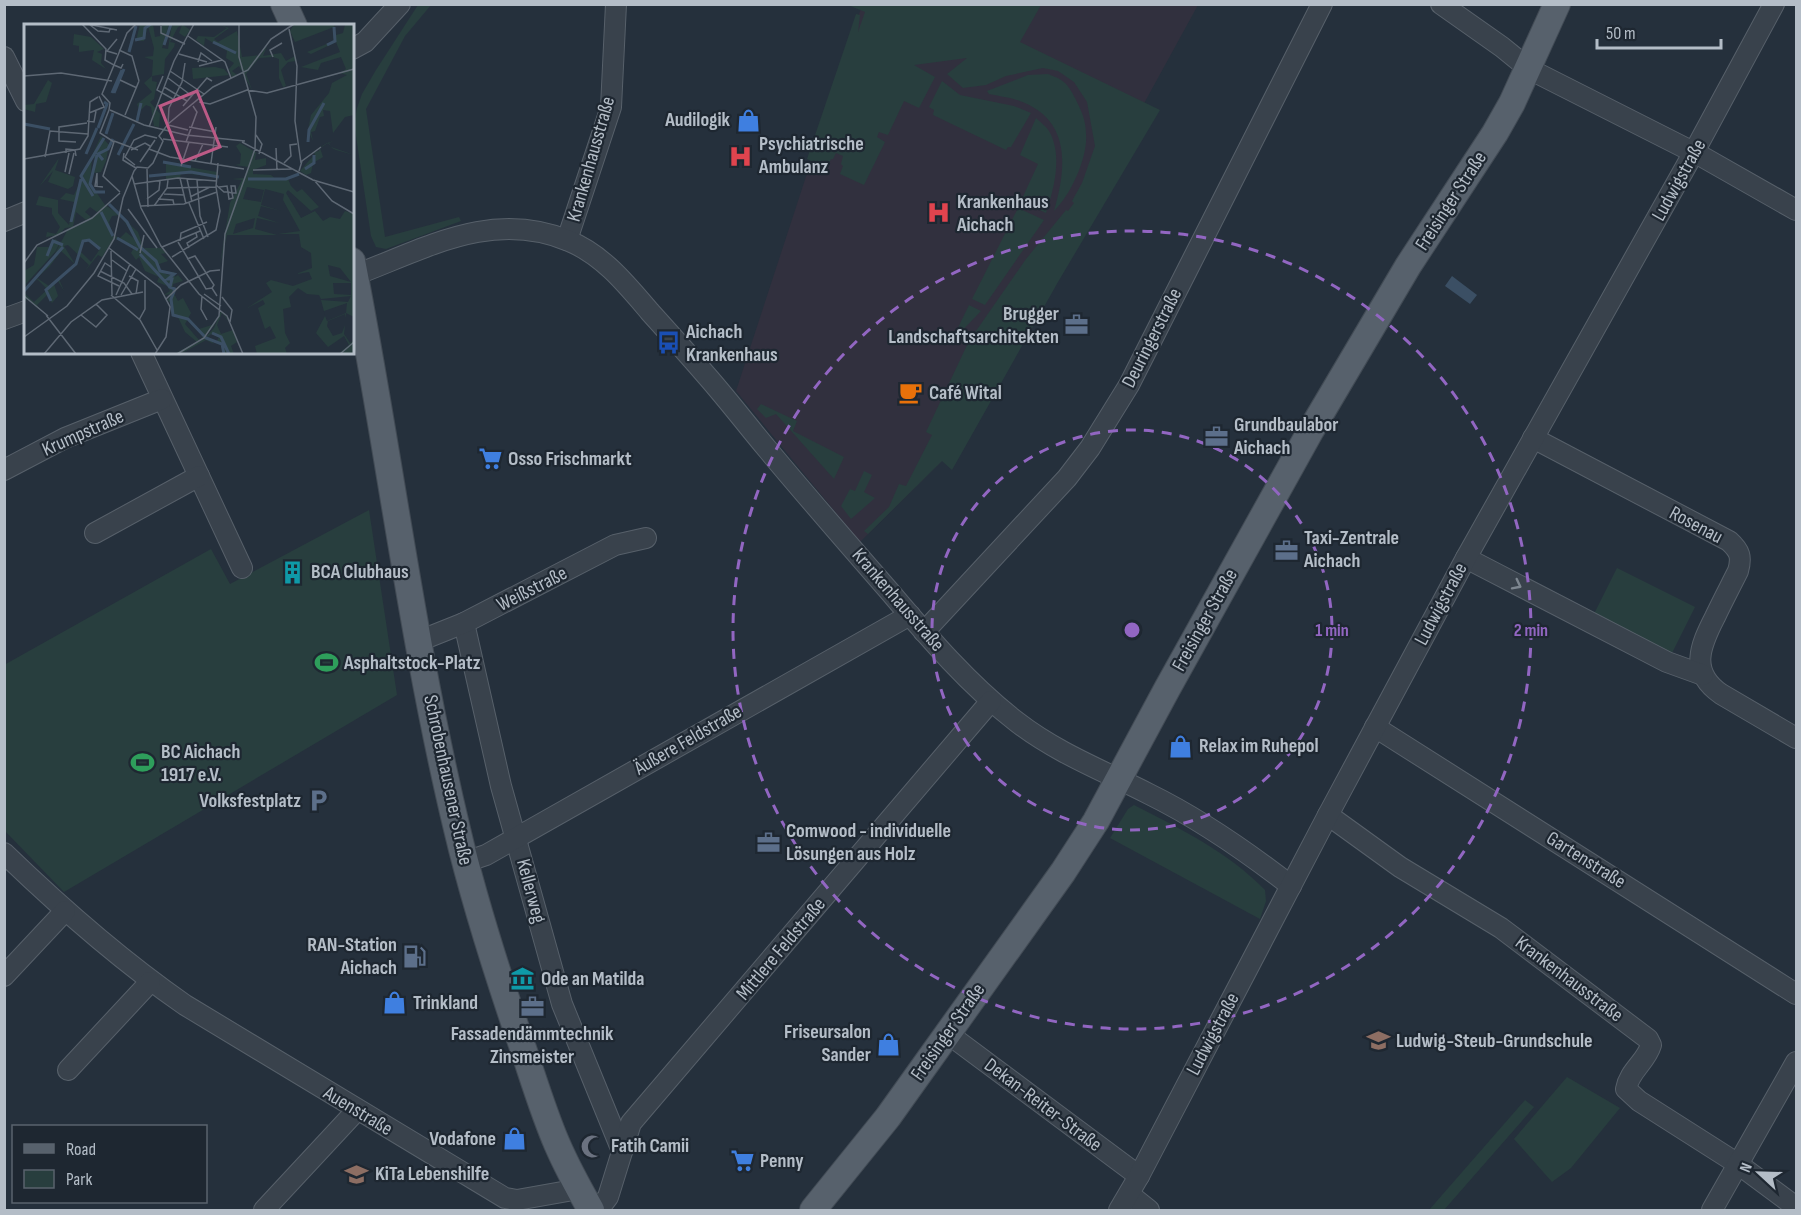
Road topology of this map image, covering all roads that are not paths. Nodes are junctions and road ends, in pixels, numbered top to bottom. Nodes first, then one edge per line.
1 (285, 4) edge
2 (400, 4) edge
3 (616, 4) edge
4 (1322, 4) edge
5 (1441, 4) edge
6 (1557, 4) edge
7 (1774, 4) edge
8 (293, 24) edge
9 (354, 49) edge
10 (4, 57) edge
11 (1529, 69) junction
12 (24, 97) edge
13 (1695, 152) junction
14 (1797, 210) edge
15 (24, 213) edge
16 (4, 221) edge
17 (567, 240) junction
18 (354, 268) edge
19 (24, 312) edge
20 (4, 319) edge
21 (142, 354) edge
22 (162, 399) junction
23 (1533, 438) junction
24 (4, 470) edge
25 (199, 476) junction
26 (95, 533) dead end
27 (646, 538) dead end
28 (1466, 558) junction
29 (242, 568) dead end
30 (910, 615) junction
31 (464, 623) junction
32 (924, 632) junction
33 (419, 641) junction
34 (1703, 675) junction
35 (992, 701) junction
36 (1375, 727) junction
37 (1797, 738) edge
38 (1120, 780) junction
39 (1328, 815) junction
40 (516, 837) junction
41 (4, 853) edge
42 (465, 862) junction
43 (1291, 886) junction
44 (65, 911) junction
45 (4, 976) edge
46 (150, 982) junction
47 (1797, 994) edge
48 (947, 1033) junction
49 (1797, 1062) edge
50 (68, 1070) dead end
51 (357, 1110) junction
52 (622, 1151) junction
53 (1737, 1164) junction
54 (1139, 1176) junction
55 (585, 1200) edge
56 (1124, 1202) edge
57 (1797, 1207) edge
58 (264, 1210) edge
59 (598, 1210) edge
60 (813, 1210) edge
61 (1149, 1210) edge
62 (1712, 1210) edge

1 - 8 main road
2 - 9 street
3 - 17 street, Krankenhausstraße
4 - 32 street, Deuringerstraße
5 - 11 street
6 - 11 main road, Freisinger Straße
7 - 13 street, Ludwigstraße
10 - 12 street
11 - 13 street
11 - 38 main road, Freisinger Straße
13 - 14 street
13 - 23 street, Ludwigstraße
15 - 16 street
17 - 18 street, Krankenhausstraße
17 - 30 street, Krankenhausstraße
18 - 33 main road, Schrobenhausener Straße
19 - 20 street
21 - 22 street
22 - 24 street, Krumpstraße
22 - 25 street
23 - 28 street, Ludwigstraße
23 - 34 street, Rosenau
25 - 26 street
25 - 29 street
27 - 31 street, Weißstraße
28 -> 34 street
28 - 36 street, Ludwigstraße
30 - 32 street, Krankenhausstraße
30 - 40 street, Äußere Feldstraße
31 - 33 street, Weißstraße
31 - 40 street, Kellerweg
32 - 35 street, Krankenhausstraße
33 - 42 main road, Schrobenhausener Straße
34 - 37 street
35 - 38 street, Krankenhausstraße
35 - 52 street, Mittlere Feldstraße
36 - 39 street, Ludwigstraße
36 - 47 street, Gartenstraße
38 - 43 street, Krankenhausstraße
38 - 48 main road, Freisinger Straße
39 - 43 street, Ludwigstraße
39 - 53 street, Krankenhausstraße
40 - 42 street, Äußere Feldstraße
40 - 52 street, Kellerweg
41 - 44 street, Auenstraße
42 - 55 main road, Schrobenhausener Straße
43 - 54 street, Ludwigstraße
44 - 45 street
44 - 46 street, Auenstraße
46 - 50 street
46 - 51 street, Auenstraße
48 - 54 street, Dekan-Reiter-Straße
48 - 60 main road, Freisinger Straße
49 - 53 street
51 - 55 street, Auenstraße
51 - 58 street
52 - 59 street, Mittlere Feldstraße
53 - 57 street
53 - 62 street
54 - 56 street, Ludwigstraße
56 - 61 street

